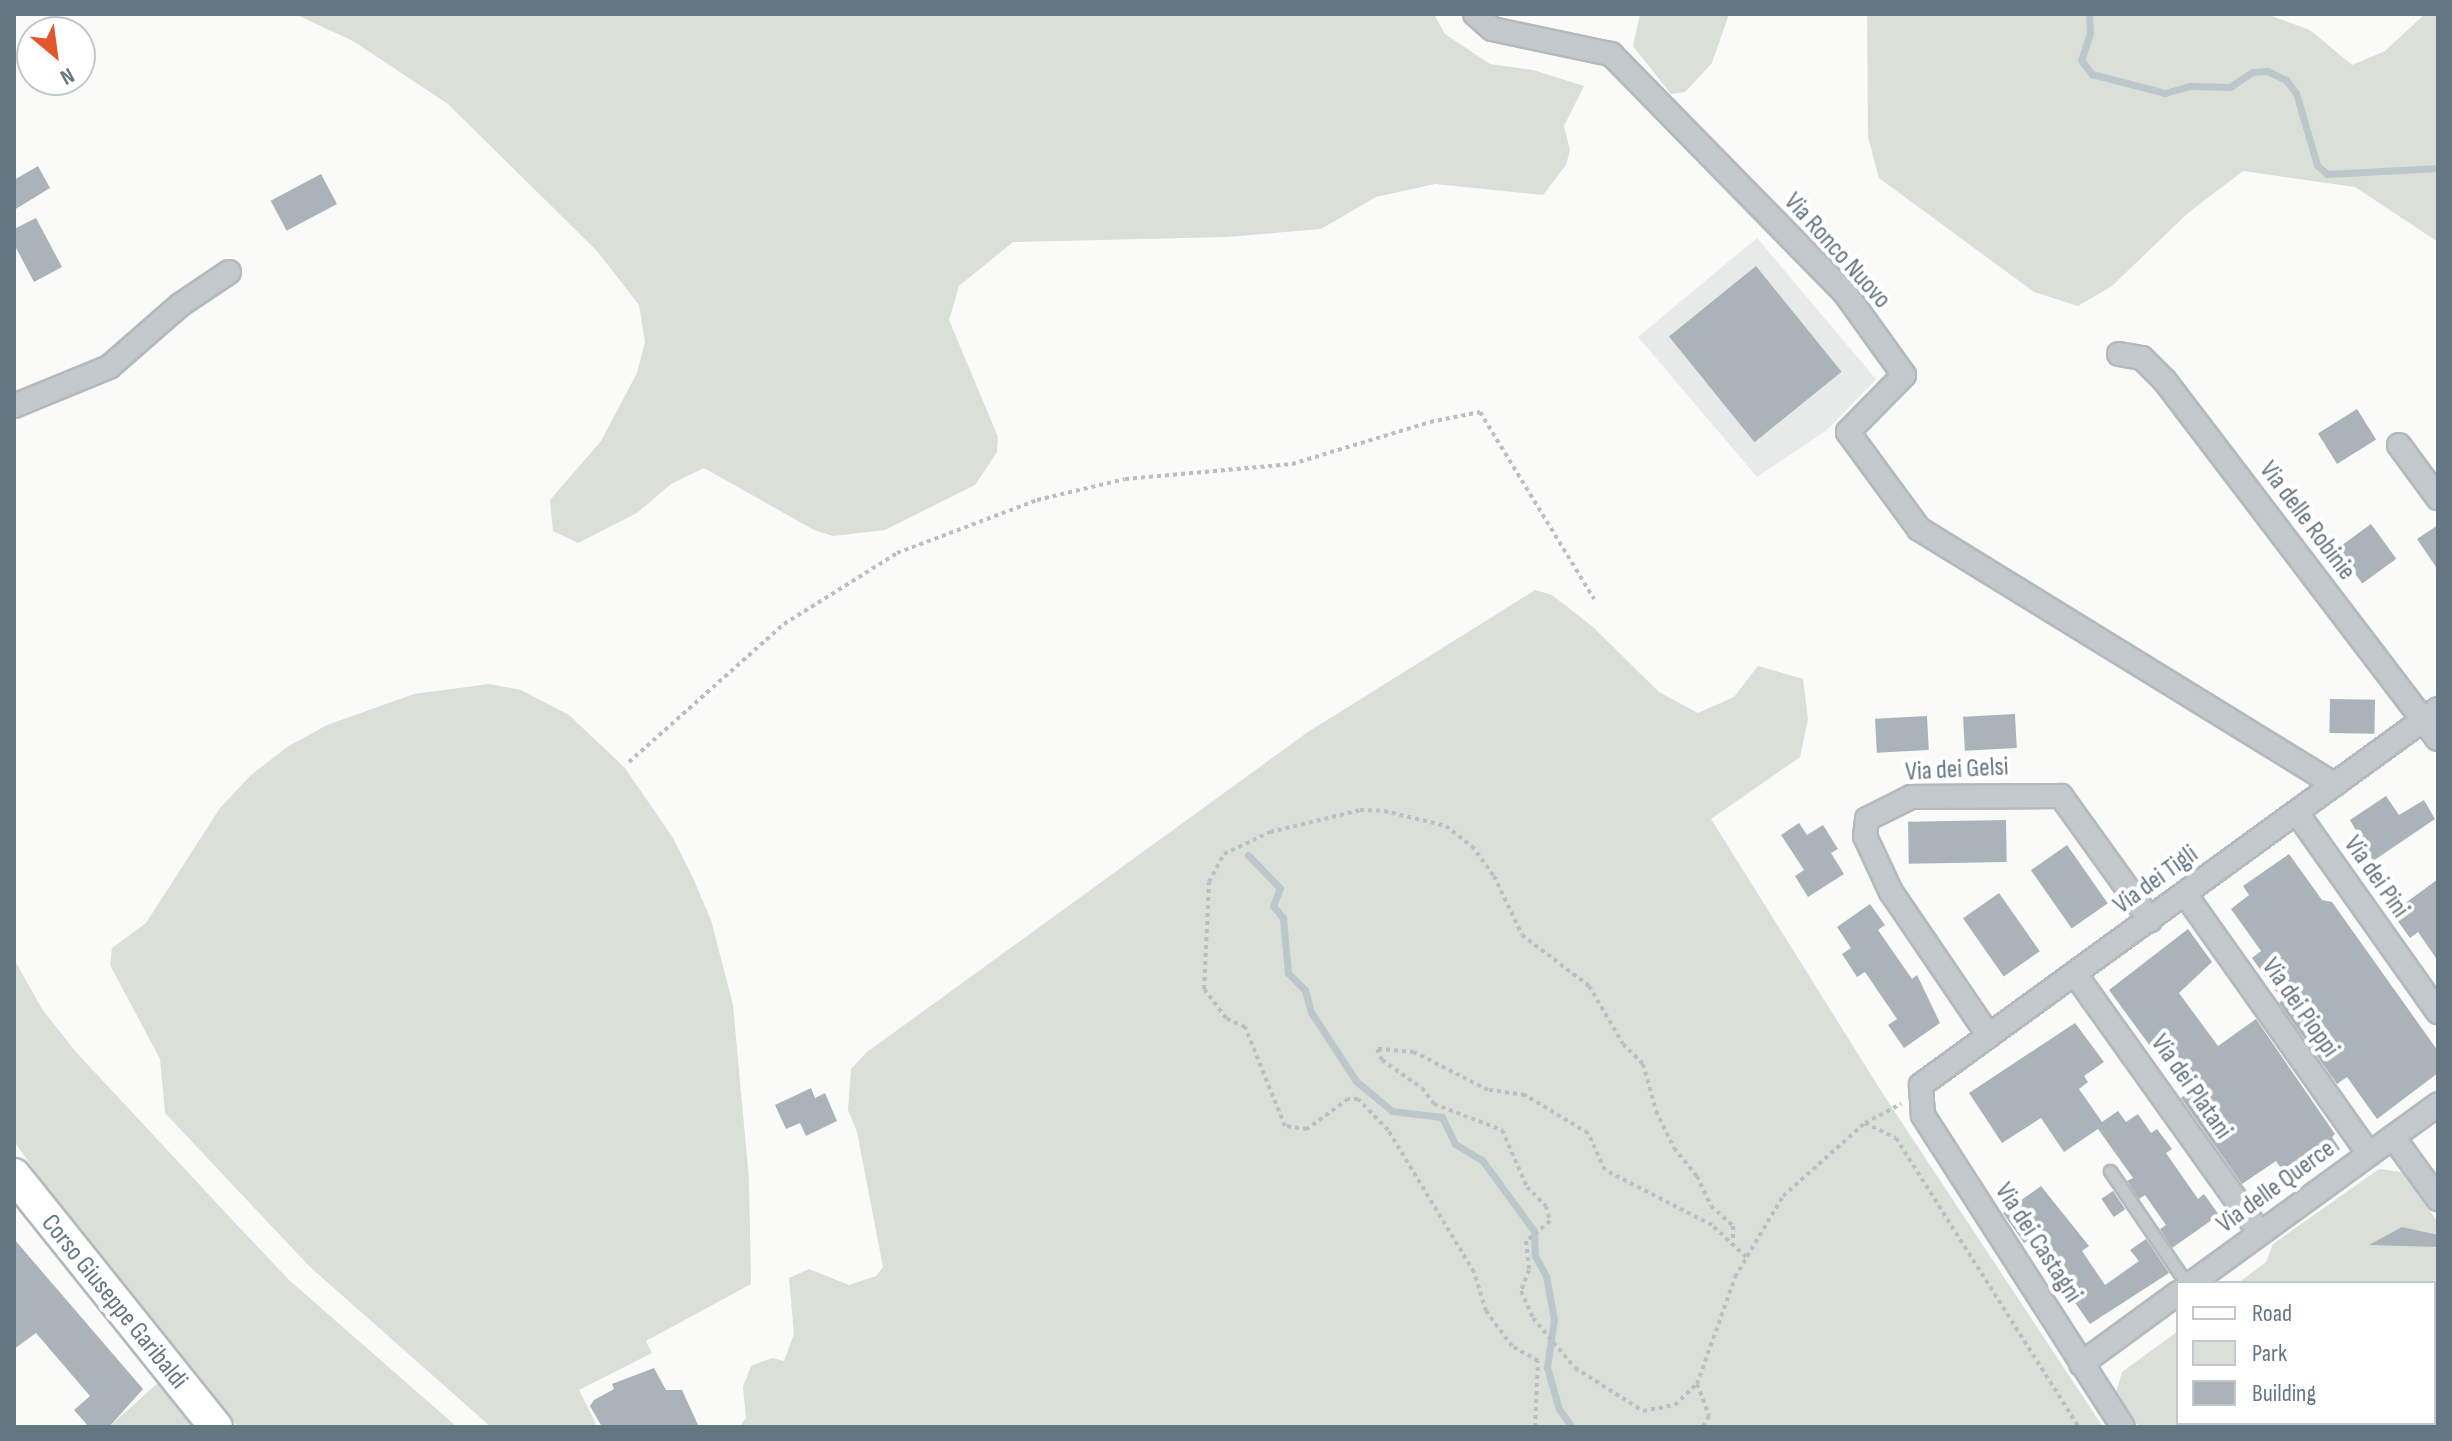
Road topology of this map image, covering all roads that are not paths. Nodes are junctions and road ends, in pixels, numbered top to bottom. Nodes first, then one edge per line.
1 (1475, 14) edge
2 (229, 272) dead end
3 (2119, 354) dead end
4 (14, 406) edge
5 (2399, 445) dead end
6 (2438, 498) edge
7 (2431, 715) edge
8 (2438, 739) edge
9 (2335, 785) junction
10 (2297, 813) junction
11 (2185, 894) junction
12 (2150, 920) junction
13 (2075, 974) junction
14 (2438, 1012) edge
15 (1989, 1036) junction
16 (1920, 1091) joint
17 (2438, 1104) edge
18 (2393, 1137) junction
19 (2369, 1154) junction
20 (2110, 1171) dead end
21 (14, 1175) edge
22 (2438, 1199) edge
23 (2260, 1233) junction
24 (2188, 1281) edge
25 (2192, 1281) edge
26 (2176, 1294) edge
27 (2081, 1364) junction
28 (216, 1427) edge
29 (2123, 1427) edge

1 - 9 street, Via Ronco Nuovo
2 - 4 street
3 - 7 street, Via delle Robinie
5 - 6 street
7 - 8 street, Via delle Robinie
7 - 9 street, Via dei Tigli
9 - 10 street, Via dei Tigli
10 - 11 street, Via dei Tigli
10 - 14 street, Via dei Pini
11 - 12 street, Via dei Tigli
11 - 19 street, Via dei Pioppi
12 - 13 street, Via dei Tigli
12 - 15 street, Via dei Gelsi
13 - 15 street, Via dei Tigli
13 - 23 street, Via dei Platani
15 - 16 street, Via dei Tigli
16 - 27 street, Via dei Castagni
17 - 18 street, Via delle Querce
18 - 19 street, Via delle Querce
18 - 22 street
19 - 23 street, Via delle Querce
20 - 24 lane
21 - 28 main road, Corso Giuseppe Garibaldi
23 - 25 street, Via delle Querce
26 - 27 street
27 - 29 street, Via dei Castagni

